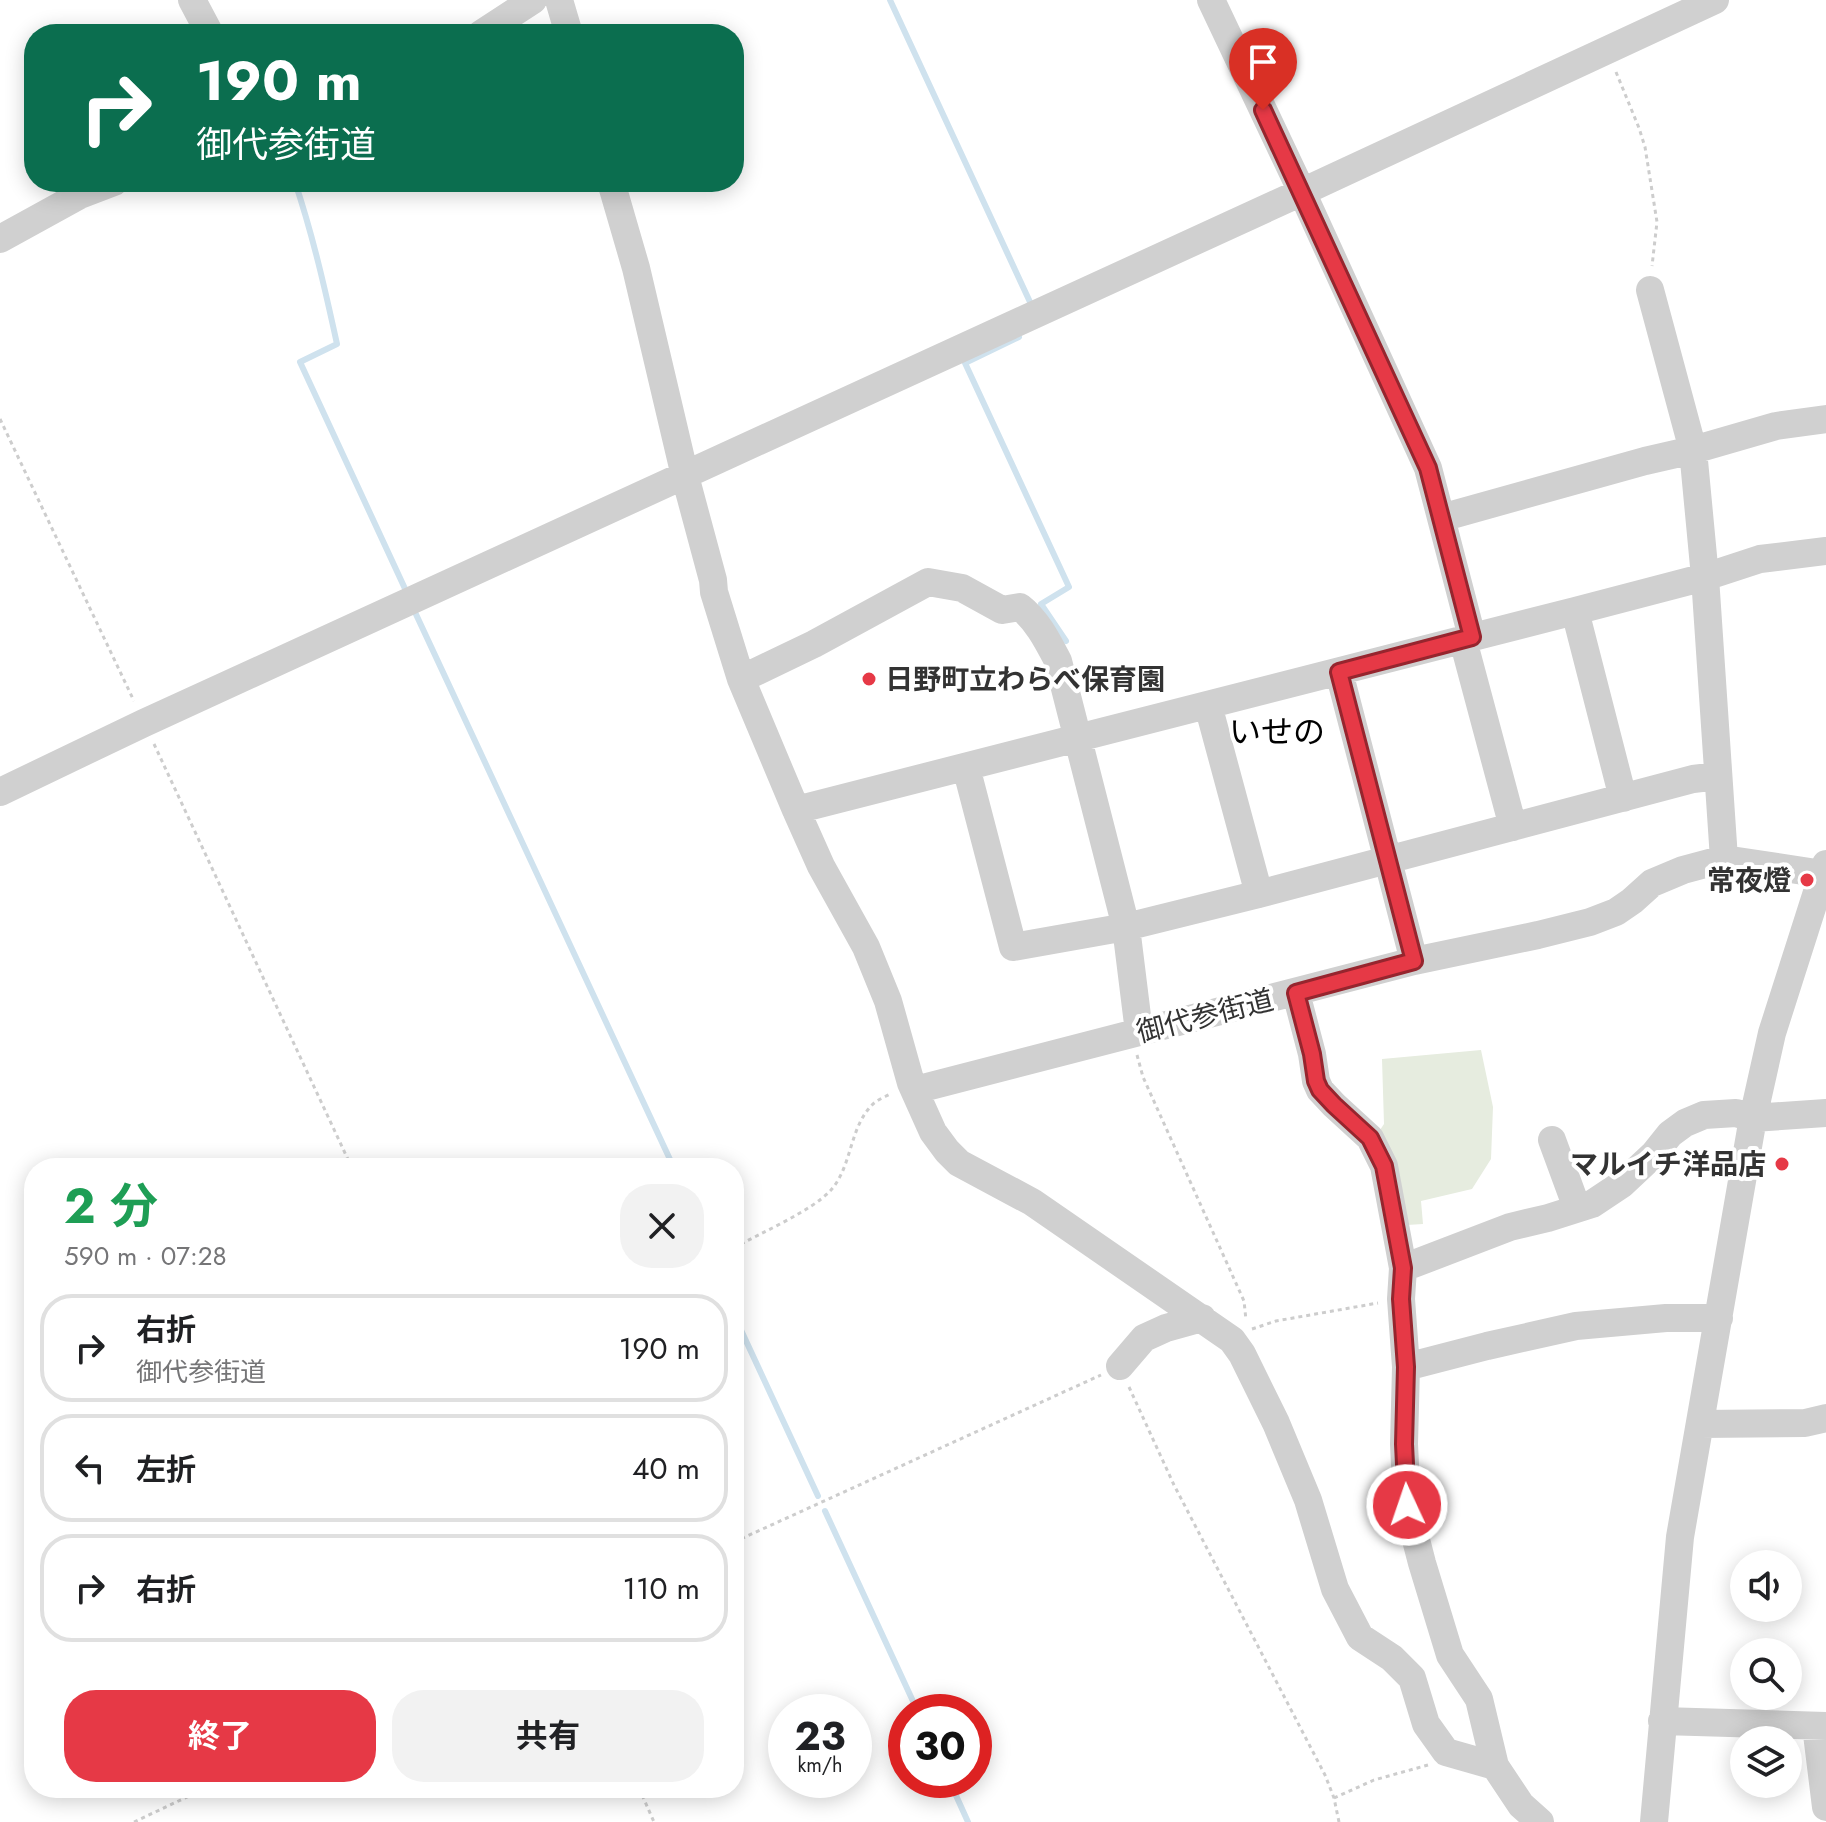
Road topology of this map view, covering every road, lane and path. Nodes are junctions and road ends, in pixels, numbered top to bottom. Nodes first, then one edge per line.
1 (192, 0) edge
2 (533, 0) edge
3 (559, 0) edge
4 (1211, 0) edge
5 (1715, 0) edge
6 (205, 24) edge
7 (496, 24) edge
8 (566, 24) edge
9 (1606, 50) junction
10 (88, 192) edge
11 (614, 192) edge
12 (1302, 192) junction
13 (2, 233) edge
14 (1650, 290) joint
15 (0, 419) edge
16 (1826, 419) edge
17 (1693, 450) junction
18 (685, 476) junction
19 (1441, 518) junction
20 (1826, 551) edge
21 (1705, 577) junction
22 (1575, 611) junction
23 (1467, 638) junction
24 (1339, 672) junction
25 (741, 679) junction
26 (1208, 705) junction
27 (144, 723) junction
28 (1077, 737) junction
29 (966, 767) junction
30 (1718, 776) junction
31 (0, 792) edge
32 (1623, 798) junction
33 (796, 810) junction
34 (1513, 827) junction
35 (1387, 859) junction
36 (1724, 859) junction
37 (1824, 869) edge
38 (1259, 894) junction
39 (1126, 927) junction
40 (1414, 961) junction
41 (1296, 993) junction
42 (1139, 1032) junction
43 (913, 1087) junction
44 (1819, 1111) edge
45 (1753, 1118) junction
46 (1552, 1140) dead end
47 (347, 1158) edge
48 (1577, 1208) junction
49 (744, 1242) edge
50 (1403, 1268) junction
51 (1401, 1299) junction
52 (1202, 1318) junction
53 (1719, 1318) junction
54 (1120, 1366) junction
55 (1406, 1367) junction
56 (1826, 1418) edge
57 (1700, 1424) junction
58 (744, 1537) edge
59 (1662, 1721) junction
60 (1821, 1726) edge
61 (1456, 1755) junction
62 (1495, 1766) junction
63 (185, 1798) edge
64 (643, 1798) edge
65 (1334, 1798) junction
66 (1826, 1807) edge
67 (134, 1822) edge
68 (654, 1822) edge
69 (1339, 1822) edge
70 (1540, 1822) edge
71 (1654, 1822) edge

1 - 6 street
2 - 7 street
3 - 8 street
4 - 12 street
5 - 9 street
9 - 12 street
9 - 14 path
10 - 13 street
11 - 18 street
12 - 18 street
12 - 19 street
14 - 17 street
15 - 27 path
16 - 17 street
17 - 19 street
17 - 21 street
18 - 25 street
18 - 27 street
19 - 23 street
20 - 21 street
21 - 22 street
21 - 30 street
22 - 23 street
22 - 32 street
23 - 24 street
23 - 34 street
24 - 26 street
24 - 35 street
25 - 28 street
25 - 33 street
26 - 28 street
26 - 38 street
27 - 31 street
27 - 47 path
28 - 29 street
28 - 39 street
29 - 33 street
29 - 39 street
30 - 32 street
30 - 36 street
32 - 34 street
33 - 43 street
34 - 35 street
35 - 38 street
35 - 40 street
36 - 37 street, 御代参街道
36 - 40 street, 御代参街道
37 - 45 street
38 - 39 street
39 - 42 street
40 - 41 street, 御代参街道
41 - 42 street, 御代参街道
41 - 50 street
42 - 43 street, 御代参街道
42 - 51 path
43 - 49 path
43 - 52 street
44 - 45 street
45 - 48 street
45 - 53 street
46 - 48 street
48 - 50 street
50 - 51 street
51 - 55 street
52 - 54 street
52 - 61 street
53 - 55 street
53 - 57 street
54 - 58 path
54 - 65 path
55 - 62 street
56 - 57 street
57 - 59 street
59 - 60 street
59 - 71 street
60 - 66 street
61 - 62 street
61 - 65 path
62 - 70 street
63 - 67 path
64 - 68 path
65 - 69 path

